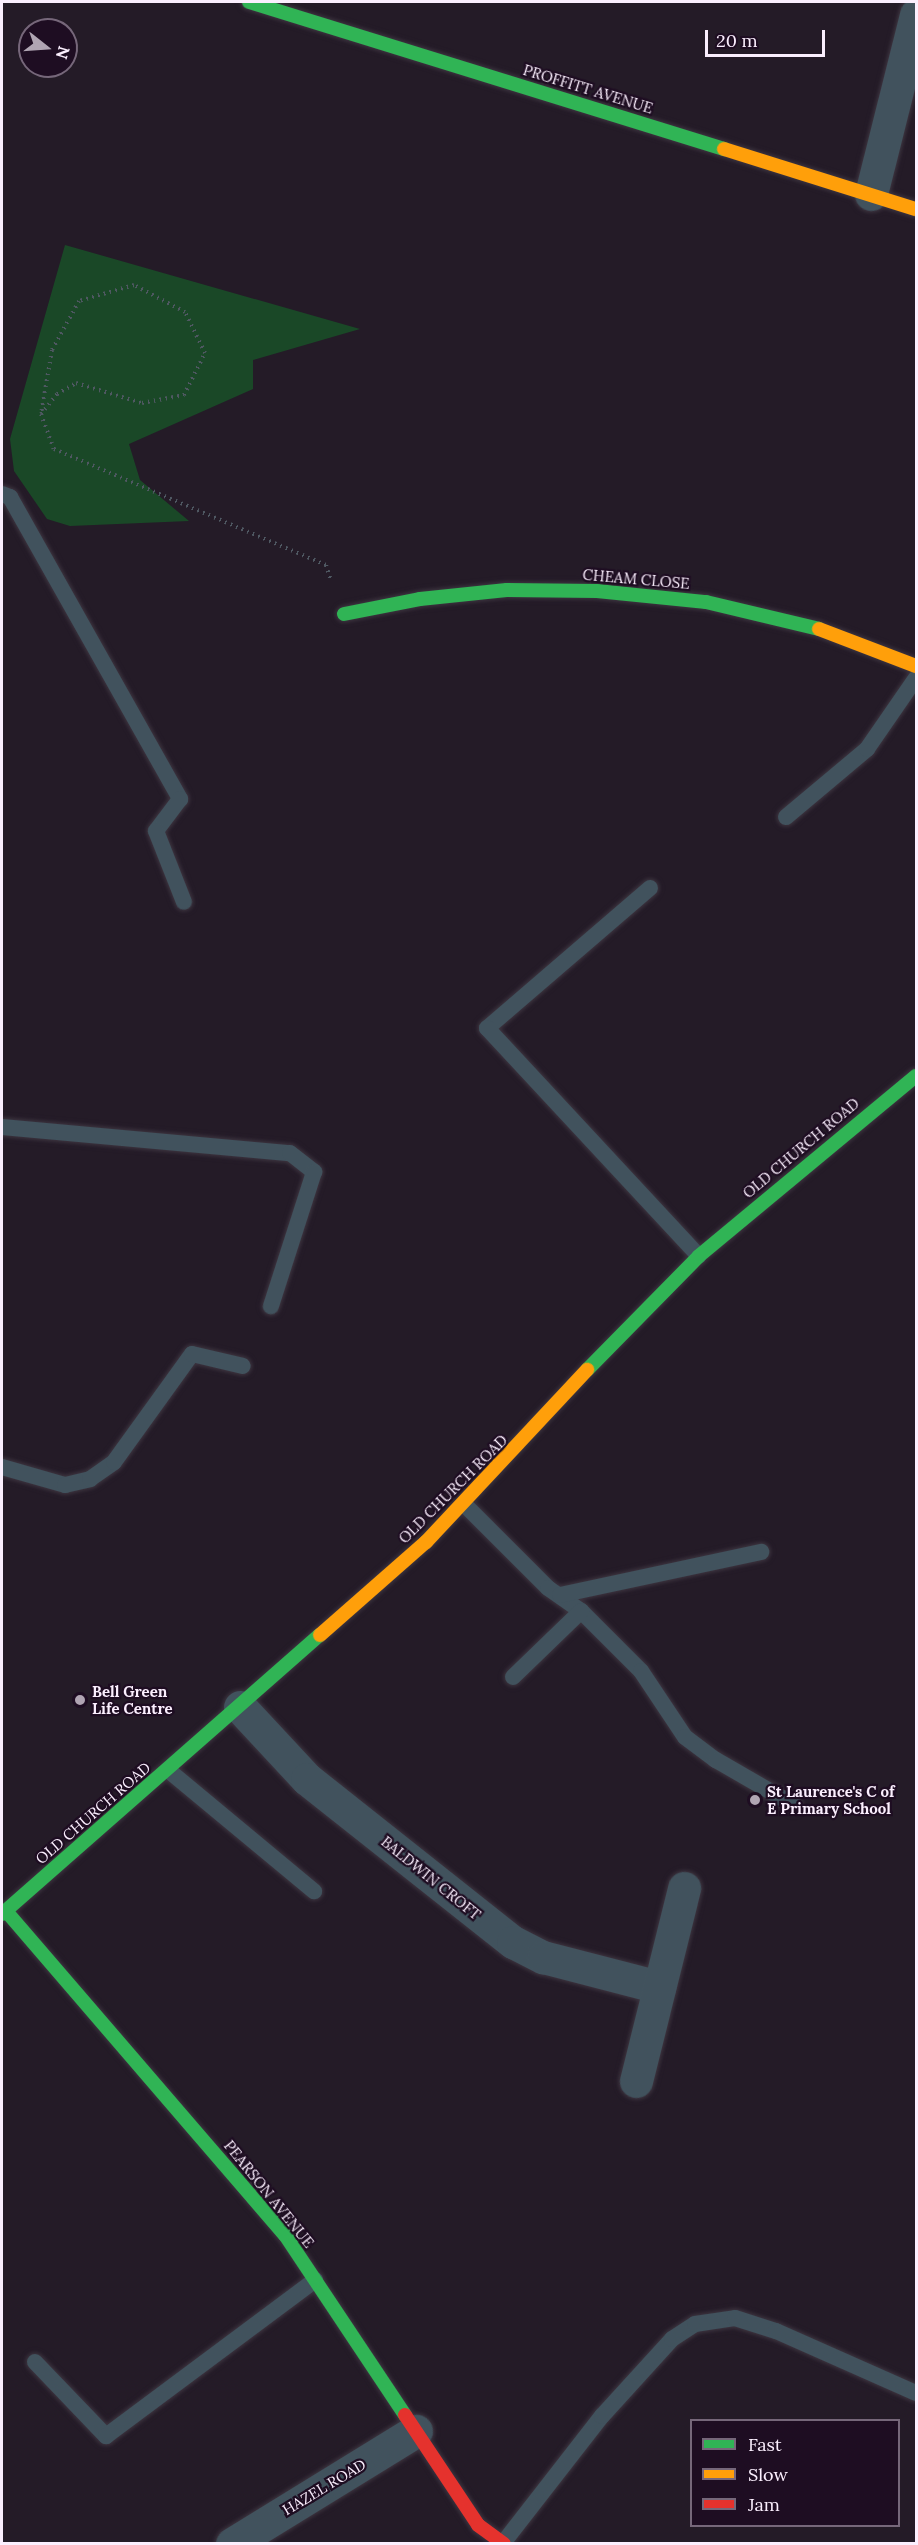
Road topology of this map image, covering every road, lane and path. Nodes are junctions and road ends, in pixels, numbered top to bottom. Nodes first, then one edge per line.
1 (249, 2) edge
2 (916, 15) edge
3 (871, 194) junction
4 (916, 208) edge
5 (41, 414) junction
6 (2, 494) edge
7 (344, 614) joint
8 (916, 666) edge
9 (916, 678) edge
10 (786, 817) dead end
11 (650, 888) dead end
12 (184, 902) dead end
13 (916, 1076) edge
14 (2, 1127) edge
15 (699, 1256) junction
16 (272, 1306) dead end
17 (243, 1366) dead end
18 (2, 1467) edge
19 (464, 1504) junction
20 (761, 1552) dead end
21 (560, 1595) junction
22 (581, 1611) junction
23 (513, 1677) dead end
24 (240, 1707) junction
25 (168, 1770) junction
26 (794, 1805) dead end
27 (684, 1888) dead end
28 (314, 1891) dead end
29 (4, 1913) edge
30 (659, 1987) junction
31 (636, 2081) dead end
32 (315, 2280) junction
33 (35, 2362) dead end
34 (916, 2392) edge
35 (416, 2431) junction
36 (504, 2543) edge
37 (232, 2544) edge

1 - 3 street, PROFFITT AVENUE
2 - 3 street
3 - 4 street, PROFFITT AVENUE
5 - 5 path
5 - 7 path
6 - 12 lane
7 - 8 street, CHEAM CLOSE
9 - 10 lane
11 - 15 lane
13 - 15 street, OLD CHURCH ROAD
14 - 16 lane
15 - 19 street, OLD CHURCH ROAD
17 - 18 lane
19 - 21 lane
19 - 24 street, OLD CHURCH ROAD
20 - 21 lane
21 - 22 lane
22 - 23 lane
22 - 26 lane
24 - 25 street, OLD CHURCH ROAD
24 - 30 street, BALDWIN CROFT
25 - 28 lane
25 - 29 street, OLD CHURCH ROAD
27 - 30 street
29 - 32 street, PEARSON AVENUE
30 - 31 street
32 - 33 lane
32 - 35 street, PEARSON AVENUE
34 - 36 lane
35 - 36 street, PEARSON AVENUE
35 - 37 street, HAZEL ROAD

